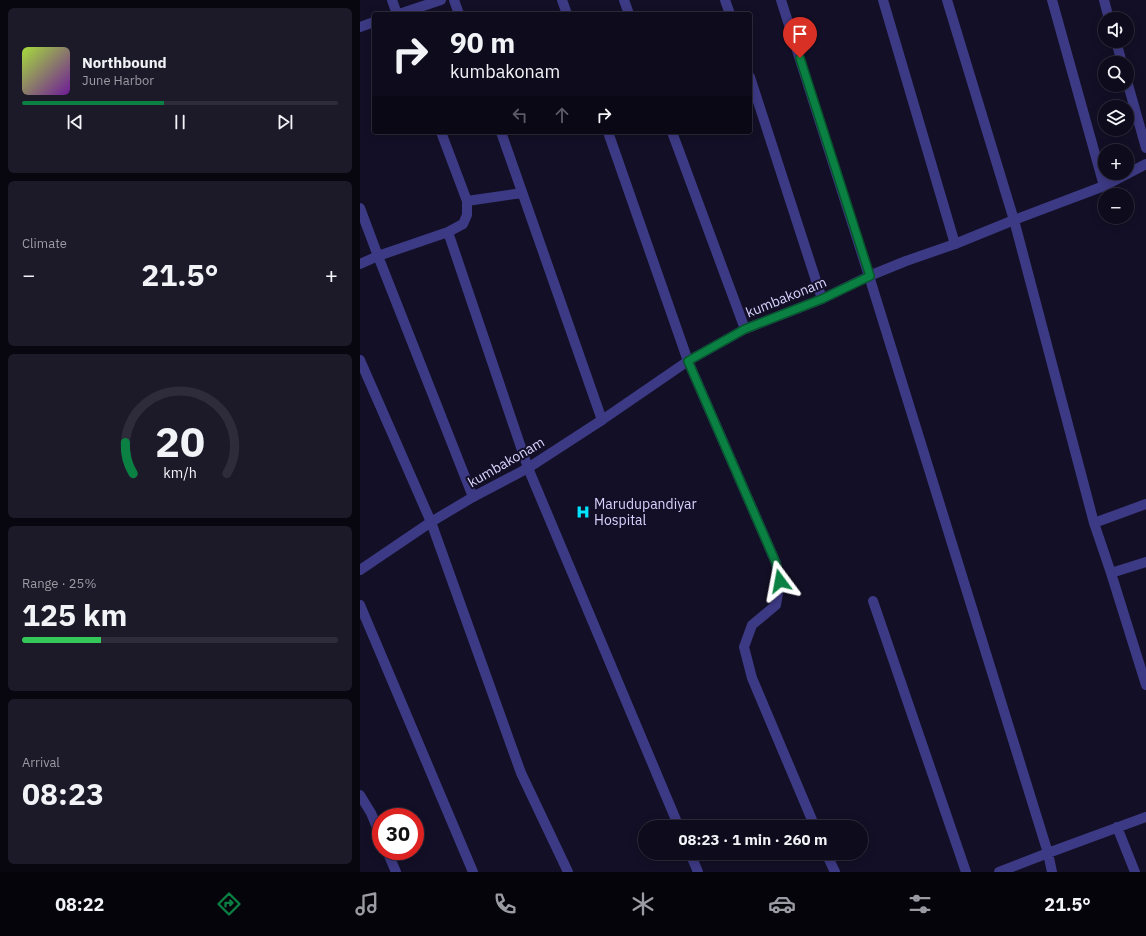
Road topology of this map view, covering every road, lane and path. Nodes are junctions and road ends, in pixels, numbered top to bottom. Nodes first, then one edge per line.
1 (392, 0) edge
2 (441, 0) edge
3 (454, 0) edge
4 (562, 0) edge
5 (624, 0) edge
6 (725, 0) edge
7 (781, 0) edge
8 (883, 0) edge
9 (947, 0) edge
10 (1052, 0) edge
11 (1104, 0) edge
12 (397, 12) edge
13 (404, 12) edge
14 (458, 12) edge
15 (566, 12) edge
16 (628, 12) edge
17 (729, 12) edge
18 (1107, 12) edge
19 (372, 23) edge
20 (360, 27) edge
21 (752, 82) edge
22 (1130, 92) edge
23 (442, 134) edge
24 (502, 134) edge
25 (609, 134) edge
26 (673, 134) edge
27 (1146, 148) edge
28 (1146, 164) edge
29 (1104, 186) junction
30 (522, 193) junction
31 (467, 201) junction
32 (360, 208) edge
33 (1014, 220) junction
34 (448, 232) junction
35 (955, 244) junction
36 (378, 256) junction
37 (360, 264) edge
38 (870, 276) junction
39 (822, 299) junction
40 (745, 329) junction
41 (360, 360) edge
42 (688, 361) junction
43 (602, 420) junction
44 (528, 468) junction
45 (473, 497) junction
46 (1146, 504) edge
47 (431, 522) junction
48 (1094, 523) junction
49 (1146, 562) edge
50 (360, 568) edge
51 (1111, 573) junction
52 (873, 601) dead end
53 (360, 605) edge
54 (1141, 653) edge
55 (1146, 685) edge
56 (360, 795) edge
57 (372, 817) edge
58 (1146, 817) edge
59 (676, 820) edge
60 (812, 820) edge
61 (1117, 827) junction
62 (1048, 853) junction
63 (391, 860) edge
64 (693, 860) edge
65 (829, 860) edge
66 (396, 872) edge
67 (473, 872) edge
68 (568, 872) edge
69 (698, 872) edge
70 (835, 872) edge
71 (966, 872) edge
72 (999, 872) edge
73 (1052, 872) edge
74 (1135, 872) edge

1 - 12 street
2 - 13 street
3 - 14 street
4 - 15 street
5 - 16 street
6 - 17 street
7 - 38 street
8 - 35 street
9 - 33 street
10 - 29 street
11 - 18 street
19 - 20 street
21 - 39 street
22 - 27 street
23 - 31 street
24 - 30 street
25 - 42 street
26 - 40 street
28 - 29 street, kumbakonam
29 - 33 street, kumbakonam
30 - 31 street
30 - 43 street
31 - 34 street
32 - 36 street
33 - 35 street, kumbakonam
33 - 48 street
34 - 36 street
34 - 44 street
35 - 38 street, kumbakonam
36 - 37 street
36 - 45 street
38 - 39 street, kumbakonam
38 - 62 street
39 - 40 street, kumbakonam
40 - 42 street, kumbakonam
41 - 47 street
42 - 43 street, kumbakonam
42 - 60 street
43 - 44 street, kumbakonam
44 - 45 street, kumbakonam
44 - 59 street
45 - 47 street, kumbakonam
46 - 48 street
47 - 50 street, kumbakonam
47 - 68 street
48 - 51 street
49 - 51 street
51 - 54 street
52 - 71 street
53 - 67 street
54 - 55 street
56 - 57 street
58 - 61 street
61 - 62 street
61 - 74 street
62 - 72 street
62 - 73 street
63 - 66 street
64 - 69 street
65 - 70 street

